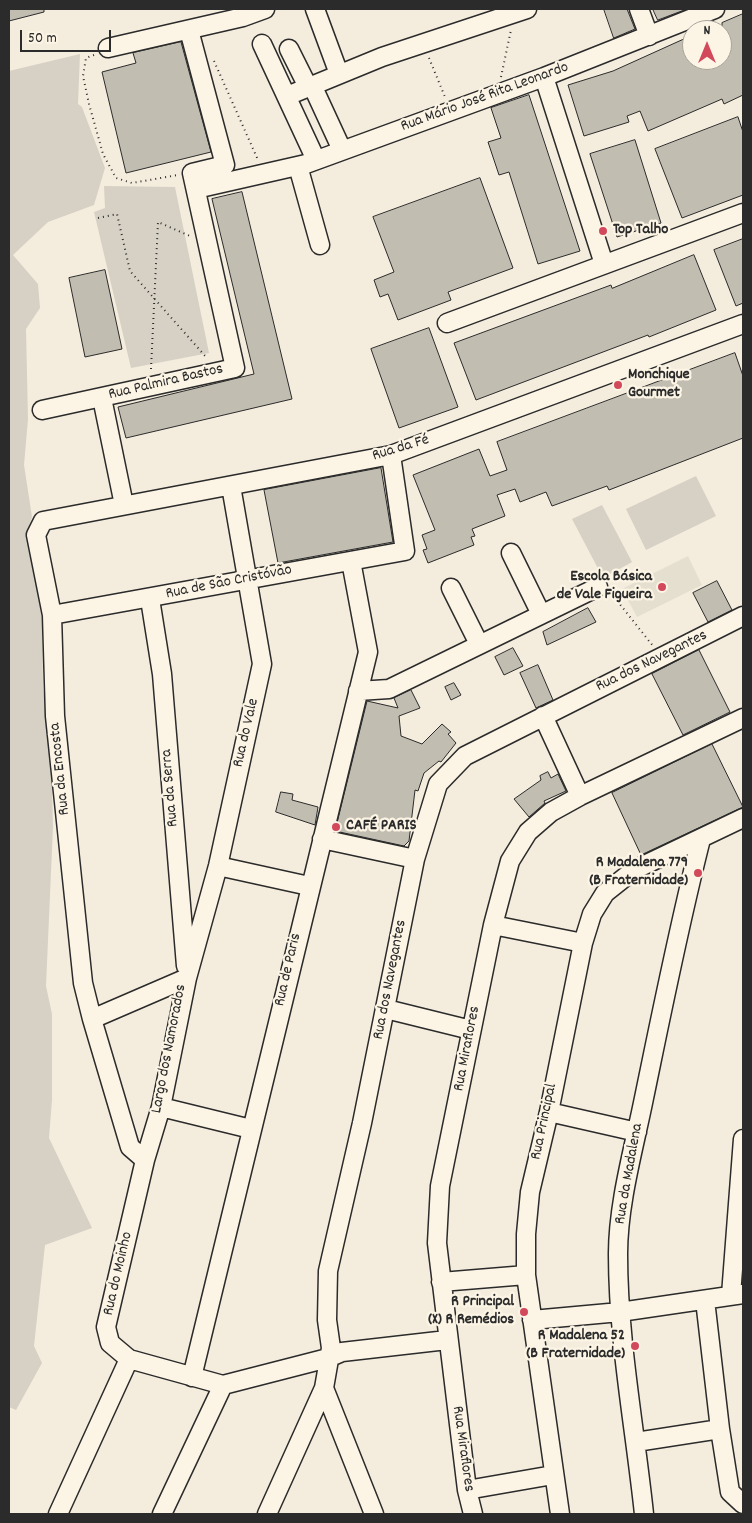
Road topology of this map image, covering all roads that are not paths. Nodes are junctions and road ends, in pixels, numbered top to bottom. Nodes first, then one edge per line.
1 (265, 9) edge
2 (314, 9) edge
3 (639, 9) edge
4 (715, 9) edge
5 (523, 10) edge
6 (189, 30) junction
7 (649, 36) junction
8 (262, 44) dead end
9 (108, 48) road end
10 (289, 49) dead end
11 (340, 74) junction
12 (544, 77) junction
13 (310, 86) junction
14 (286, 96) junction
15 (342, 150) junction
16 (316, 160) junction
17 (298, 166) junction
18 (195, 185) junction
19 (743, 213) edge
20 (320, 245) dead end
21 (604, 264) junction
22 (447, 323) dead end
23 (743, 324) edge
24 (102, 398) junction
25 (42, 410) dead end
26 (391, 455) junction
27 (231, 486) junction
28 (124, 505) junction
29 (43, 522) joint
30 (511, 553) dead end
31 (351, 562) junction
32 (248, 578) junction
33 (598, 587) road end
34 (452, 588) dead end
35 (150, 599) junction
36 (541, 614) junction
37 (52, 615) junction
38 (743, 616) edge
39 (479, 644) junction
40 (358, 691) junction
41 (543, 716) junction
42 (743, 718) edge
43 (580, 796) junction
44 (743, 818) edge
45 (322, 839) junction
46 (701, 839) junction
47 (414, 860) junction
48 (218, 866) junction
49 (309, 886) junction
50 (493, 926) junction
51 (583, 943) junction
52 (187, 978) junction
53 (386, 1010) junction
54 (92, 1019) junction
55 (471, 1030) junction
56 (161, 1107) junction
57 (549, 1112) junction
58 (251, 1129) junction
59 (637, 1132) junction
60 (743, 1138) edge
61 (145, 1160) junction
62 (526, 1275) junction
63 (441, 1282) junction
64 (737, 1294) edge
65 (706, 1300) junction
66 (620, 1312) junction
67 (532, 1320) junction
68 (447, 1340) junction
69 (328, 1358) junction
70 (129, 1359) junction
71 (192, 1377) junction
72 (223, 1385) junction
73 (324, 1388) junction
74 (720, 1430) junction
75 (636, 1442) junction
76 (553, 1475) junction
77 (467, 1490) junction
78 (743, 1504) edge
79 (272, 1510) edge
80 (58, 1514) edge
81 (162, 1514) edge
82 (374, 1514) edge
83 (473, 1514) edge
84 (560, 1514) edge
85 (644, 1514) edge

1 - 6 street
2 - 11 street
3 - 7 street
4 - 7 street, Rua Mário José Rita Leonardo
5 - 11 street
6 - 9 street
6 - 18 street
7 - 12 street, Rua Mário José Rita Leonardo
8 - 14 street
10 - 13 street
11 - 13 street
12 - 15 street, Rua Mário José Rita Leonardo
12 - 21 street
13 - 14 street
13 - 15 street
14 - 16 street
15 - 16 street, Rua Mário José Rita Leonardo
16 - 17 street, Rua Mário José Rita Leonardo
17 - 18 street, Rua Mário José Rita Leonardo
17 - 20 street
18 - 24 street, Rua Palmira Bastos
19 - 21 street
21 - 22 street
23 - 26 street, Rua da Fé
24 - 25 street, Rua Palmira Bastos
24 - 28 street
26 - 27 street, Rua da Fé
26 - 31 street, Rua de São Cristóvão
27 - 28 street, Rua da Fé
27 - 32 street, Rua do Vale
28 - 29 street, Rua da Fé
29 - 37 street, Rua da Encosta
30 - 36 street
31 - 32 street, Rua de São Cristóvão
31 - 40 street, Rua de Paris
32 - 35 street, Rua de São Cristóvão
32 - 48 street, Rua do Vale
33 - 36 street
34 - 39 street
35 - 37 street, Rua de São Cristóvão
35 - 52 street, Rua da Serra
36 - 39 street
37 - 54 street, Rua da Encosta
38 - 41 street, Rua dos Navegantes
39 - 40 street
40 - 45 street, Rua de Paris
41 - 43 street
41 - 47 street, Rua dos Navegantes
42 - 43 street, Rua Miraflores
43 - 50 street, Rua Miraflores
44 - 46 street, Rua Principal
45 - 47 street
45 - 49 street, Rua de Paris
46 - 51 street, Rua Principal
46 - 59 street, Rua da Madalena
47 - 53 street, Rua dos Navegantes
48 - 49 street
48 - 52 street, Rua do Vale
49 - 58 street, Rua de Paris
50 - 51 street
50 - 55 street, Rua Miraflores
51 - 57 street, Rua Principal
52 - 54 street, Largo dos Namorados
52 - 56 street, Largo dos Namorados
53 - 55 street
53 - 69 street, Rua dos Navegantes
54 - 61 street
55 - 63 street, Rua Miraflores
56 - 58 street
56 - 61 street, Largo dos Namorados
57 - 59 street
57 - 62 street, Rua Principal
58 - 71 street, Rua de Paris
59 - 66 street, Rua da Madalena
60 - 64 street
61 - 70 street, Rua do Moinho
62 - 63 street
62 - 67 street, Rua Principal
63 - 68 street, Rua Miraflores
64 - 65 street
65 - 66 street
65 - 74 street
66 - 67 street
66 - 75 street, Rua da Madalena
67 - 76 street, Rua Principal
68 - 69 street
68 - 77 street, Rua Miraflores
69 - 72 street
69 - 73 street, Rua dos Navegantes
70 - 71 street
70 - 80 street
71 - 72 street
72 - 81 street
73 - 79 street
73 - 82 street, Rua dos Navegantes
74 - 75 street
74 - 78 street
75 - 85 street, Rua da Madalena
76 - 77 street
76 - 84 street, Rua Principal
77 - 83 street, Rua Miraflores

